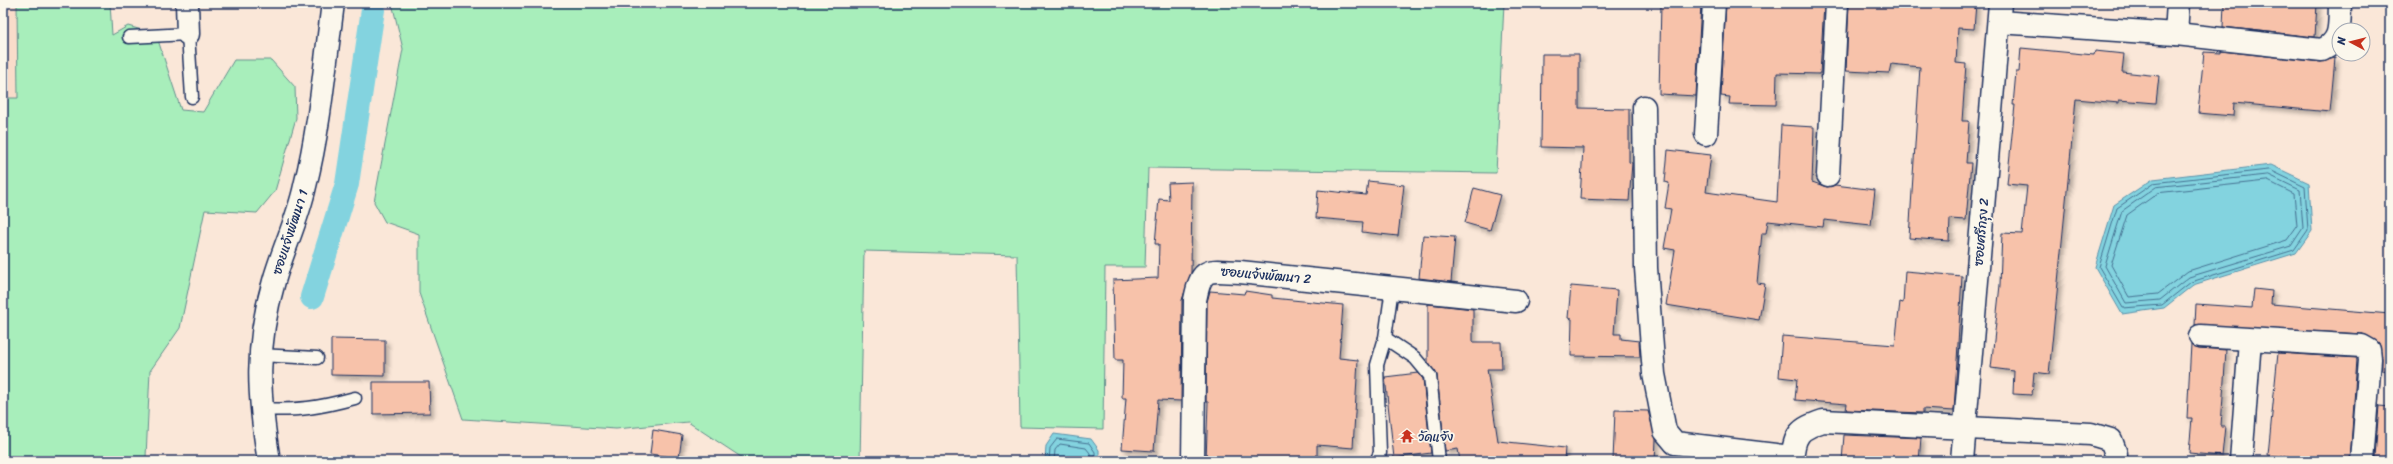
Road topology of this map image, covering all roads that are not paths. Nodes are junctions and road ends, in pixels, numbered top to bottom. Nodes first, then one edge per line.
1 (187, 3) edge
2 (332, 3) edge
3 (1714, 3) edge
4 (1837, 3) edge
5 (2178, 3) edge
6 (2340, 3) edge
7 (1999, 12) edge
8 (188, 34) junction
9 (2176, 34) junction
10 (129, 37) dead end
11 (192, 97) dead end
12 (1644, 107) dead end
13 (1706, 134) dead end
14 (1828, 175) dead end
15 (1392, 288) junction
16 (1516, 301) dead end
17 (2200, 336) dead end
18 (1385, 338) junction
19 (2250, 340) junction
20 (259, 355) junction
21 (318, 358) dead end
22 (355, 398) dead end
23 (260, 409) junction
24 (1964, 428) junction
25 (1792, 459) edge
26 (269, 461) edge
27 (1193, 461) edge
28 (1376, 461) edge
29 (1439, 461) edge
30 (1962, 461) edge
31 (2115, 461) edge
32 (2241, 461) edge
33 (2362, 461) edge

1 - 8 street
2 - 20 street, ซอยแจ้งพัฒนา 1
3 - 13 street
4 - 14 street
5 - 9 street
6 - 9 street
7 - 9 street
7 - 24 street, ซอยศรีกรุง 2
8 - 10 lane
8 - 11 lane
12 - 25 street
15 - 16 street, ซอยแจ้งพัฒนา 2
15 - 18 lane
15 - 27 street, ซอยแจ้งพัฒนา 2
17 - 19 street
18 - 28 lane
18 - 29 lane
19 - 32 street
19 - 33 street
20 - 21 lane
20 - 23 street, ซอยแจ้งพัฒนา 1
22 - 23 lane
23 - 26 street, ซอยแจ้งพัฒนา 1
24 - 25 street
24 - 30 street, ซอยศรีกรุง 2
24 - 31 street

